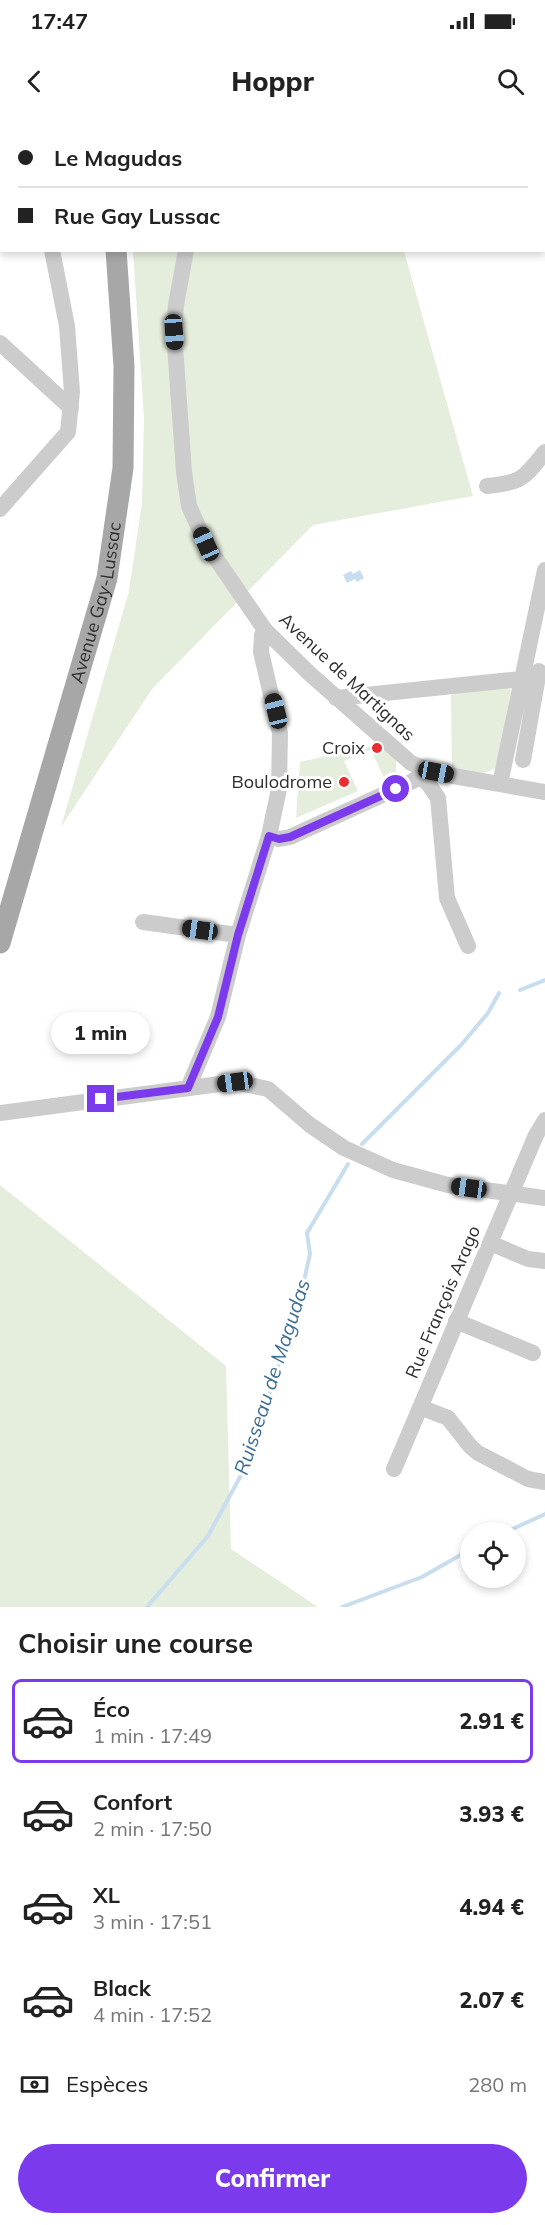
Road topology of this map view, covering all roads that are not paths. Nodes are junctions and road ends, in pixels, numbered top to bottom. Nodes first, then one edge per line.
1 (52, 252) edge
2 (115, 252) edge
3 (186, 252) edge
4 (0, 342) edge
5 (70, 408) junction
6 (545, 452) edge
7 (487, 486) dead end
8 (1, 504) edge
9 (545, 570) edge
10 (265, 630) junction
11 (532, 673) edge
12 (336, 698) junction
13 (511, 727) junction
14 (528, 729) junction
15 (523, 760) dead end
16 (421, 773) junction
17 (500, 784) junction
18 (545, 792) edge
19 (269, 836) junction
20 (143, 922) dead end
21 (238, 935) junction
22 (0, 943) edge
23 (468, 946) dead end
24 (188, 1088) junction
25 (0, 1113) edge
26 (545, 1120) edge
27 (512, 1193) junction
28 (545, 1198) edge
29 (490, 1243) junction
30 (545, 1261) edge
31 (456, 1321) junction
32 (533, 1353) dead end
33 (420, 1407) junction
34 (394, 1469) dead end
35 (545, 1482) edge

1 - 5 street
2 - 22 main road, Avenue Gay-Lussac
3 - 10 street, Avenue de Martignas
4 - 5 street
5 - 8 street
6 - 7 street
9 - 11 street
10 - 12 street, Avenue de Martignas
10 - 19 street
11 - 12 street
11 - 13 street
11 - 14 street
12 - 16 street, Avenue de Martignas
13 - 14 street
13 - 17 street
14 - 15 street
16 - 17 street, Avenue de Martignas
16 - 19 street
16 - 23 street
17 - 18 street, Avenue de Martignas
19 - 21 street
20 - 21 street
21 - 24 street
24 - 25 street
24 - 27 street
26 - 27 street, Rue François Arago
27 - 28 street
27 - 29 street, Rue François Arago
29 - 30 street
29 - 31 street, Rue François Arago
31 - 32 street
31 - 33 street, Rue François Arago
33 - 34 street, Rue François Arago
33 - 35 street

